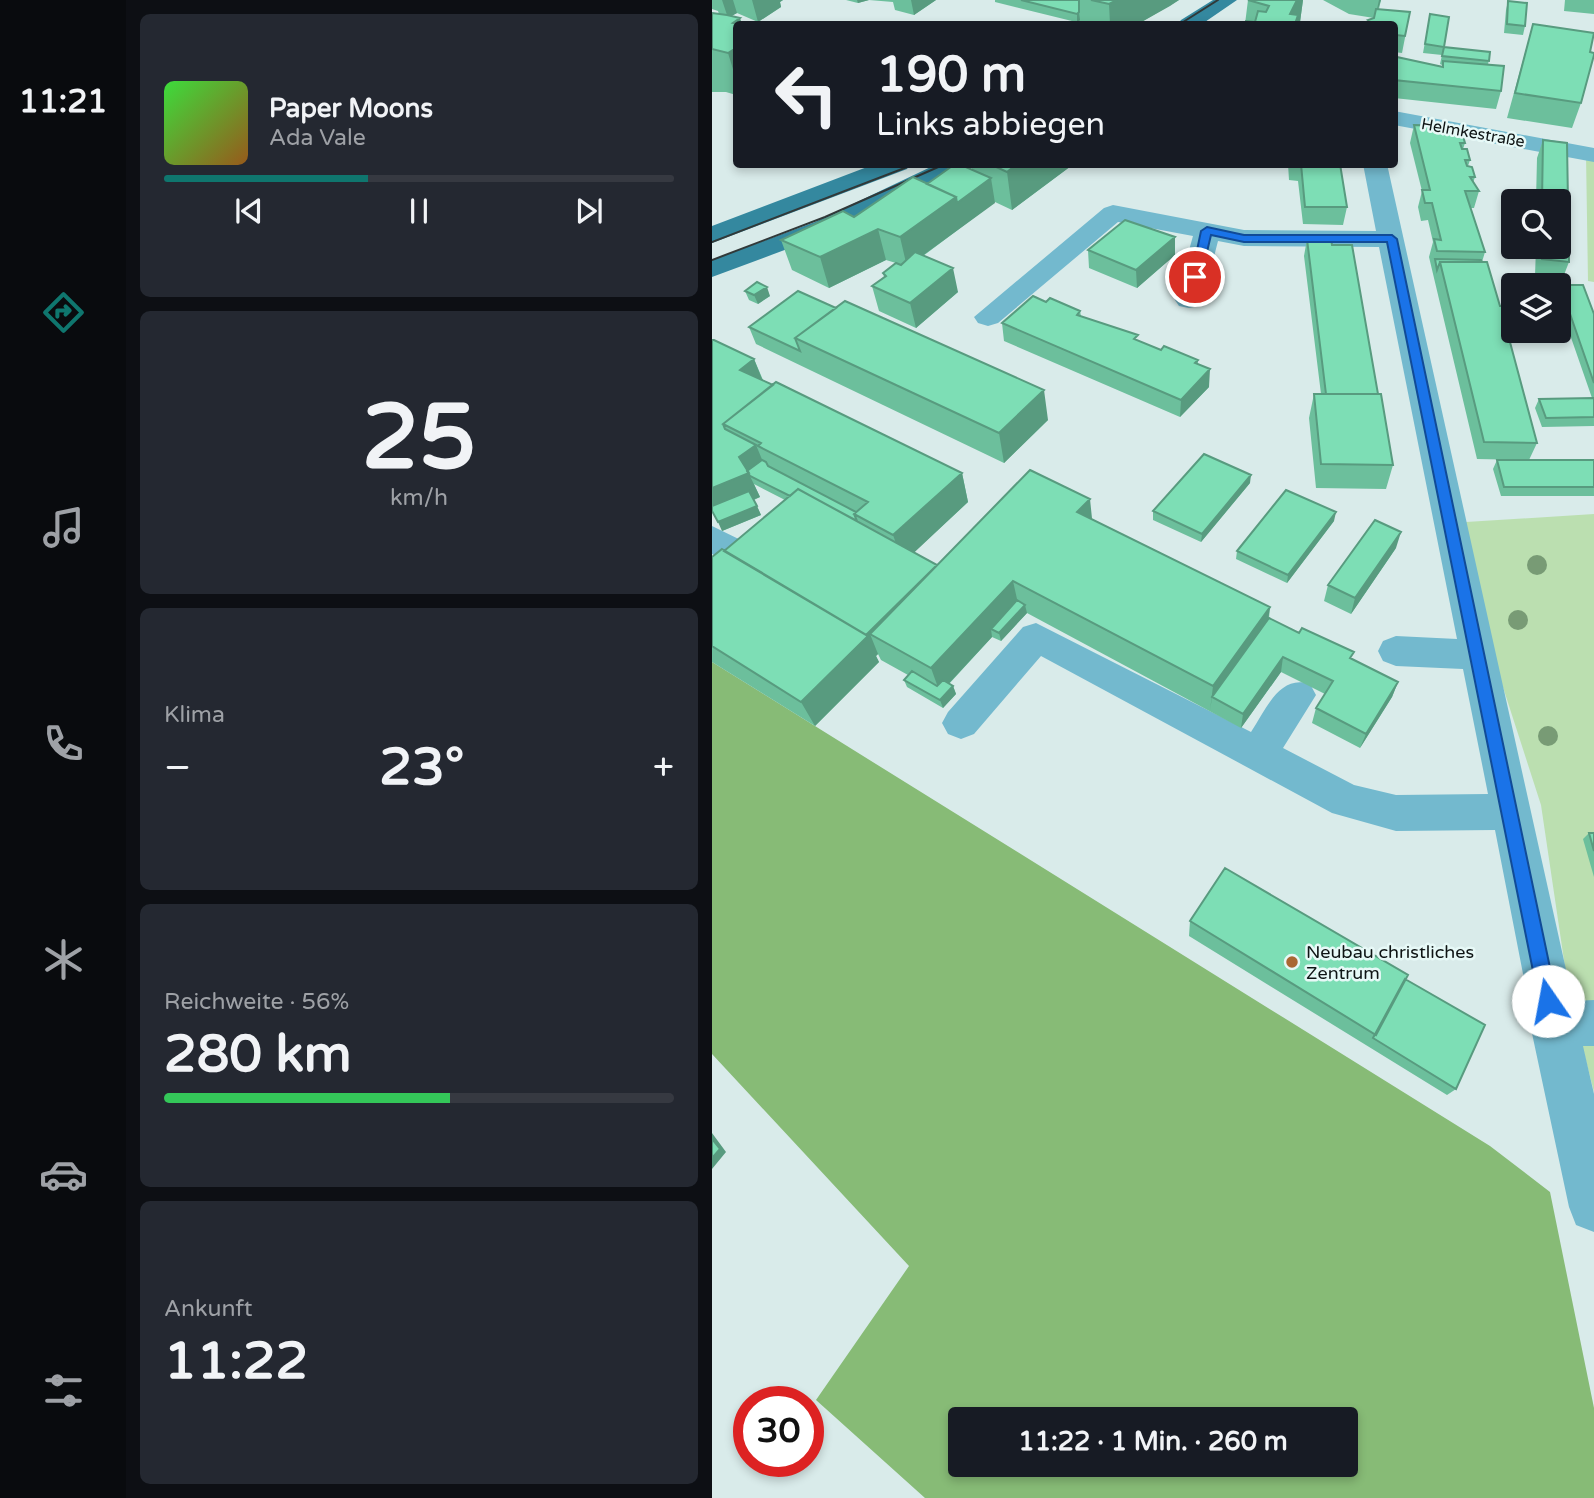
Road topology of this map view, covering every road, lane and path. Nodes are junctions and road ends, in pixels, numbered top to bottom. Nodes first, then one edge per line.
1 (1227, 0) edge
2 (1193, 21) edge
3 (1398, 119) edge
4 (1594, 155) edge
5 (888, 168) edge
6 (949, 168) edge
7 (1376, 168) edge
8 (1207, 231) junction
9 (712, 235) edge
10 (1392, 239) junction
11 (712, 269) edge
12 (1189, 300) dead end
13 (988, 317) dead end
14 (712, 537) edge
15 (741, 555) edge
16 (1396, 651) dead end
17 (1477, 655) junction
18 (1297, 695) dead end
19 (961, 723) dead end
20 (1257, 755) junction
21 (1509, 812) junction
22 (1573, 1023) edge
23 (1594, 1208) edge

1 - 2 main road
3 - 4 street, Helmkestraße
5 - 9 main road
6 - 11 main road
7 - 10 street
8 - 10 street
8 - 12 street
8 - 13 street
10 - 17 street
14 - 15 street
16 - 17 street
17 - 21 street
18 - 20 street
19 - 20 street
20 - 21 street
21 - 22 street
22 - 23 street

